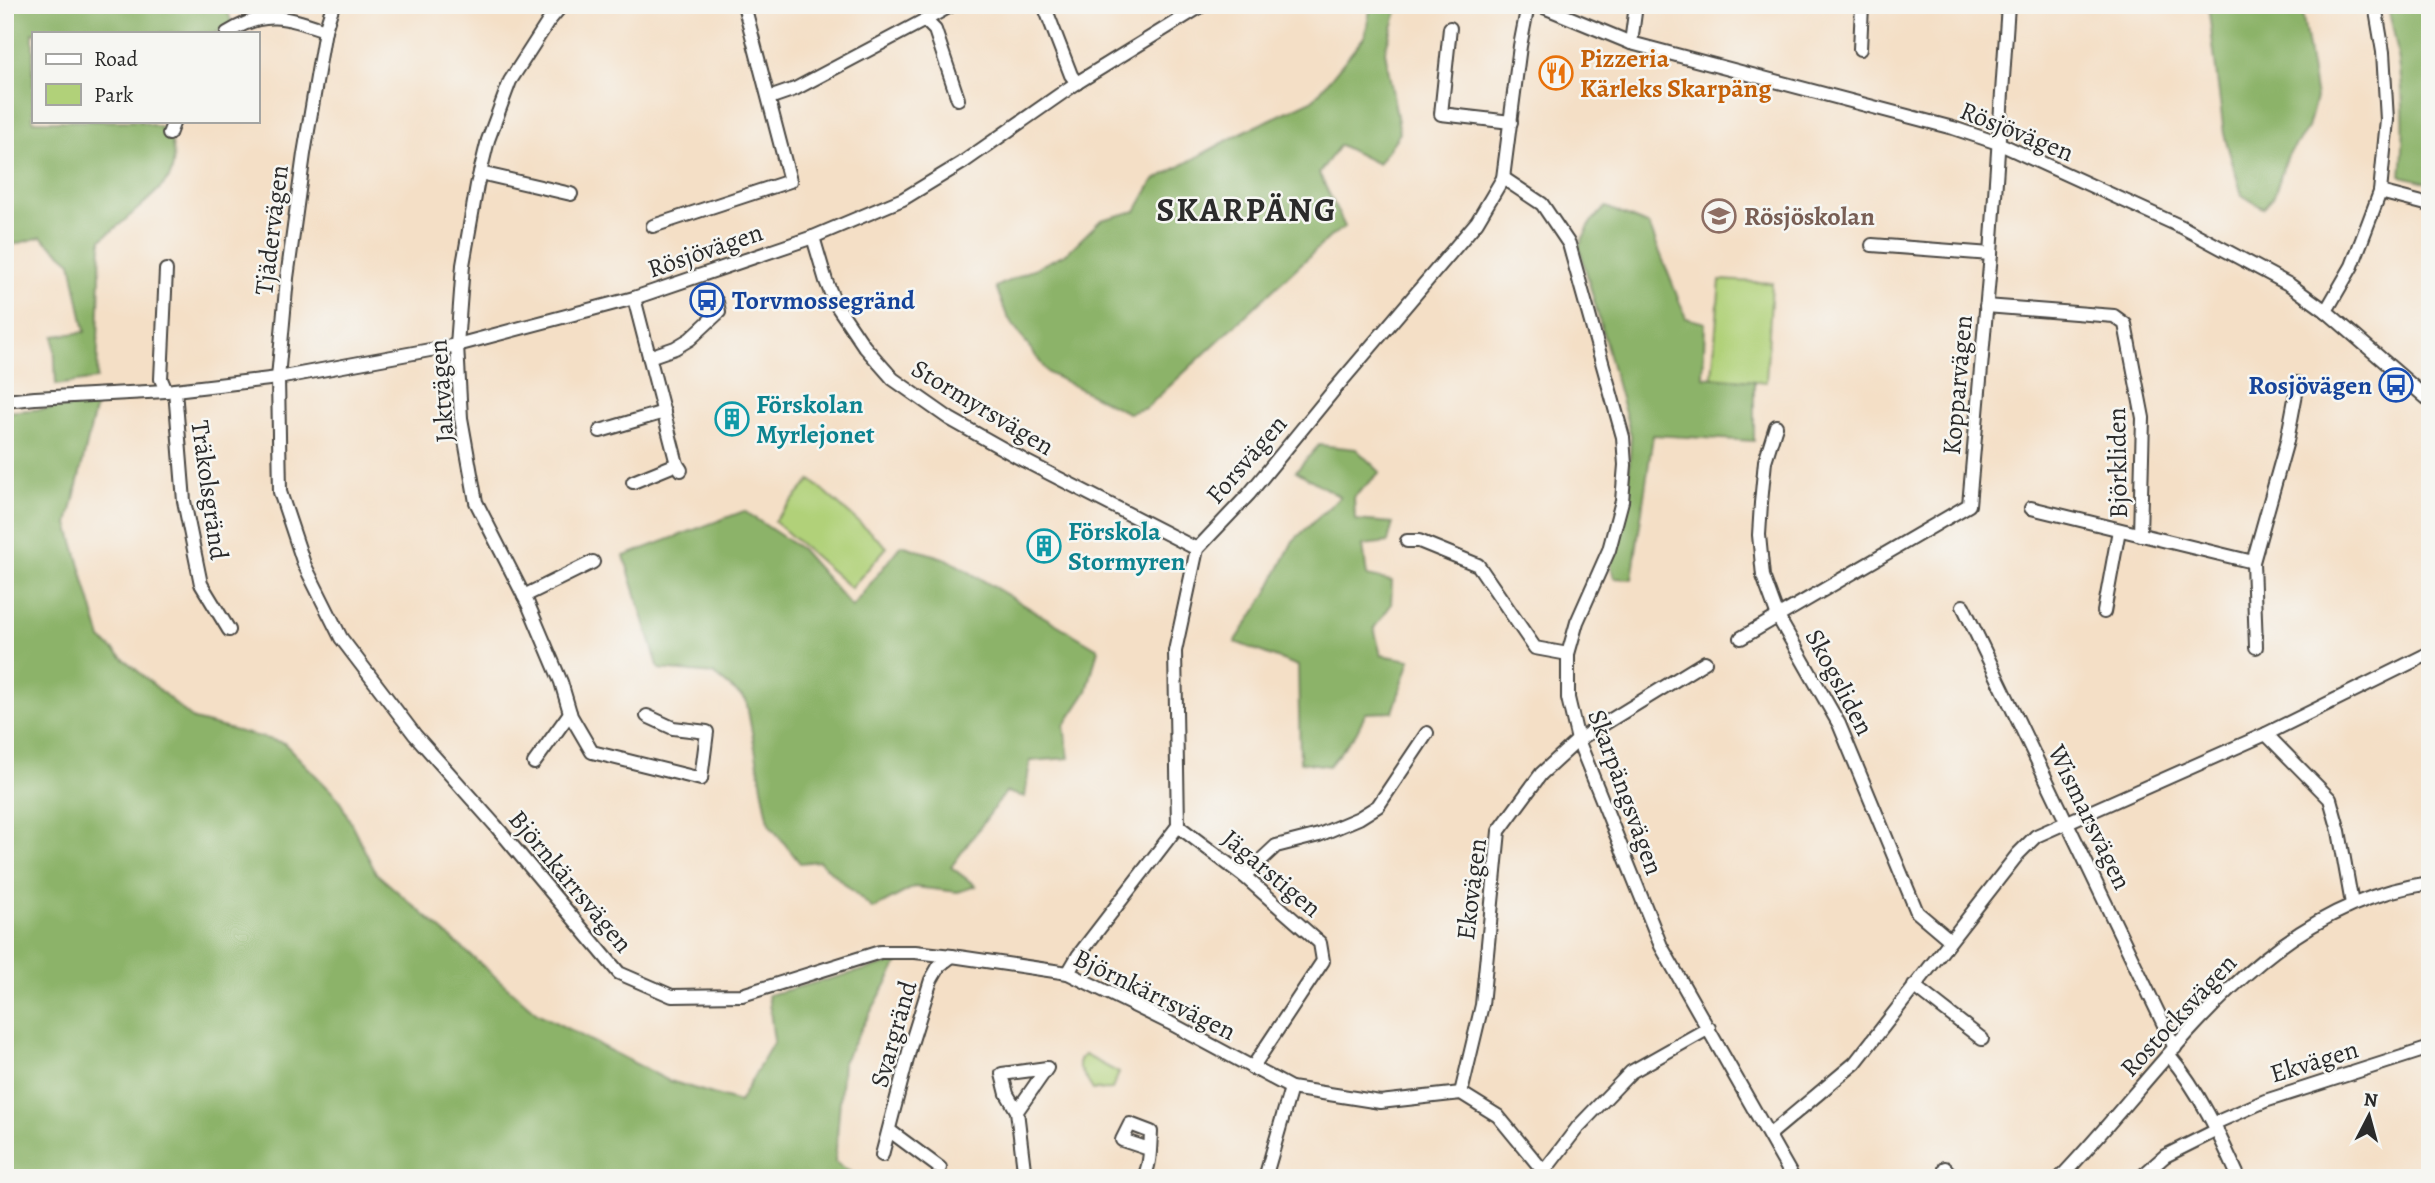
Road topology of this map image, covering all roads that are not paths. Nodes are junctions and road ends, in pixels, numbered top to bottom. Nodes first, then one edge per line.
1 (333, 5) edge
2 (562, 5) edge
3 (744, 5) edge
4 (952, 5) edge
5 (1044, 5) edge
6 (1203, 5) edge
7 (1528, 5) edge
8 (1539, 5) edge
9 (1636, 5) edge
10 (1862, 5) edge
11 (2008, 5) edge
12 (2375, 5) edge
13 (925, 20) junction
14 (1450, 29) dead end
15 (325, 30) junction
16 (229, 32) edge
17 (1631, 43) junction
18 (1860, 49) dead end
19 (1077, 83) junction
20 (769, 98) junction
21 (958, 99) dead end
22 (174, 122) edge
23 (1511, 122) junction
24 (169, 134) dead end
25 (1998, 143) junction
26 (480, 173) junction
27 (1503, 178) junction
28 (2380, 192) junction
29 (571, 194) dead end
30 (2430, 205) edge
31 (653, 226) dead end
32 (813, 237) junction
33 (1872, 246) dead end
34 (1991, 254) junction
35 (166, 270) dead end
36 (634, 298) junction
37 (717, 302) dead end
38 (1986, 306) junction
39 (2326, 311) junction
40 (457, 345) junction
41 (649, 358) junction
42 (278, 378) junction
43 (2298, 383) dead end
44 (170, 391) junction
45 (5, 401) edge
46 (2430, 401) edge
47 (664, 412) junction
48 (1776, 426) dead end
49 (600, 431) dead end
50 (633, 482) dead end
51 (2031, 508) dead end
52 (2119, 530) junction
53 (2140, 535) junction
54 (1407, 541) dead end
55 (1197, 549) junction
56 (593, 562) dead end
57 (2253, 562) junction
58 (524, 596) junction
59 (1963, 606) dead end
60 (2104, 612) dead end
61 (1778, 617) junction
62 (229, 630) dead end
63 (1741, 638) dead end
64 (2256, 648) dead end
65 (2430, 653) edge
66 (1568, 654) junction
67 (1705, 662) dead end
68 (570, 713) junction
69 (647, 716) dead end
70 (1427, 733) dead end
71 (2266, 734) junction
72 (1578, 740) junction
73 (534, 763) dead end
74 (2067, 821) junction
75 (1178, 826) junction
76 (1244, 876) junction
77 (2430, 883) edge
78 (2352, 904) junction
79 (1950, 940) junction
80 (952, 956) junction
81 (1068, 973) junction
82 (1914, 986) junction
83 (1709, 1028) junction
84 (1982, 1039) dead end
85 (2430, 1048) edge
86 (2172, 1051) junction
87 (1252, 1068) junction
88 (1291, 1088) junction
89 (1461, 1093) junction
90 (1017, 1111) dead end
91 (2216, 1127) junction
92 (890, 1131) junction
93 (1769, 1135) junction
94 (1149, 1149) dead end
95 (882, 1155) dead end
96 (940, 1168) dead end
97 (1945, 1168) dead end
98 (1547, 1174) edge
99 (1025, 1178) edge
100 (1143, 1178) edge
101 (1265, 1178) edge
102 (1793, 1178) edge
103 (1954, 1178) edge
104 (2060, 1178) edge
105 (2140, 1178) edge
106 (2239, 1178) edge

1 - 15 street, Tjädervägen
2 - 26 street, Jaktvägen
3 - 20 street
4 - 13 street
5 - 19 street
6 - 19 street, Rösjövägen
7 - 23 street, Forsvägen
8 - 17 street, Rösjövägen
9 - 17 street
10 - 18 street
11 - 25 street, Kopparvägen
12 - 28 street
13 - 20 street
13 - 21 street
14 - 23 street
15 - 16 street
15 - 42 street, Tjädervägen
17 - 25 street, Rösjövägen
19 - 32 street, Rösjövägen
20 - 31 street
22 - 24 street
23 - 27 street, Forsvägen
25 - 34 street, Kopparvägen
25 - 39 street, Rösjövägen
26 - 29 street
26 - 40 street, Jaktvägen
27 - 55 street, Forsvägen
27 - 66 street, Skarpängsvägen
28 - 30 street
28 - 39 street
32 - 36 street, Rösjövägen
32 - 55 street, Stormyrsvägen
33 - 34 street
34 - 38 street, Kopparvägen
35 - 44 street
36 - 40 street, Rösjövägen
36 - 41 street
37 - 41 street
38 - 53 street, Björkliden
38 - 61 street, Kopparvägen
39 - 46 street, Rösjövägen
40 - 42 street, Rösjövägen
40 - 58 street, Jaktvägen
41 - 47 street
42 - 44 street, Rösjövägen
42 - 80 street, Björnkärrsvägen
43 - 57 street
44 - 45 street, Rösjövägen
44 - 62 street, Träkolsgränd
47 - 49 street
47 - 50 street
48 - 61 street, Skogsliden
51 - 52 street, Björkliden
52 - 53 street, Björkliden
52 - 60 street, Björkliden
53 - 57 street, Björkliden
54 - 66 street
55 - 75 street
56 - 58 street
57 - 64 street
58 - 68 street, Jaktvägen
59 - 74 street, Wismarsvägen
61 - 63 street, Kopparvägen
61 - 79 street, Skogsliden
65 - 71 street
66 - 72 street, Skarpängsvägen
67 - 72 street, Ekovägen
68 - 69 street, Jaktvägen
68 - 73 street
70 - 76 street
71 - 74 street
71 - 78 street
72 - 83 street, Skarpängsvägen
72 - 89 street, Ekovägen
74 - 79 street
74 - 86 street, Wismarsvägen
75 - 76 street, Jägarstigen
75 - 81 street
76 - 87 street, Jägarstigen
77 - 78 street, Rostocksvägen
78 - 86 street, Rostocksvägen
79 - 82 street
80 - 81 street, Björnkärrsvägen
80 - 92 street, Svargränd
81 - 87 street, Björnkärrsvägen
82 - 84 street
82 - 93 street
83 - 93 street, Skarpängsvägen
83 - 98 street
85 - 91 street, Ekvägen
86 - 91 street, Wismarsvägen
86 - 104 street, Rostocksvägen
87 - 88 street, Björnkärrsvägen
88 - 89 street, Björnkärrsvägen
88 - 101 street
89 - 98 street
90 - 99 street
91 - 105 street, Ekvägen
91 - 106 street, Wismarsvägen
92 - 95 street, Svargränd
92 - 96 street
93 - 102 street, Skarpängsvägen
94 - 100 street
97 - 103 street

